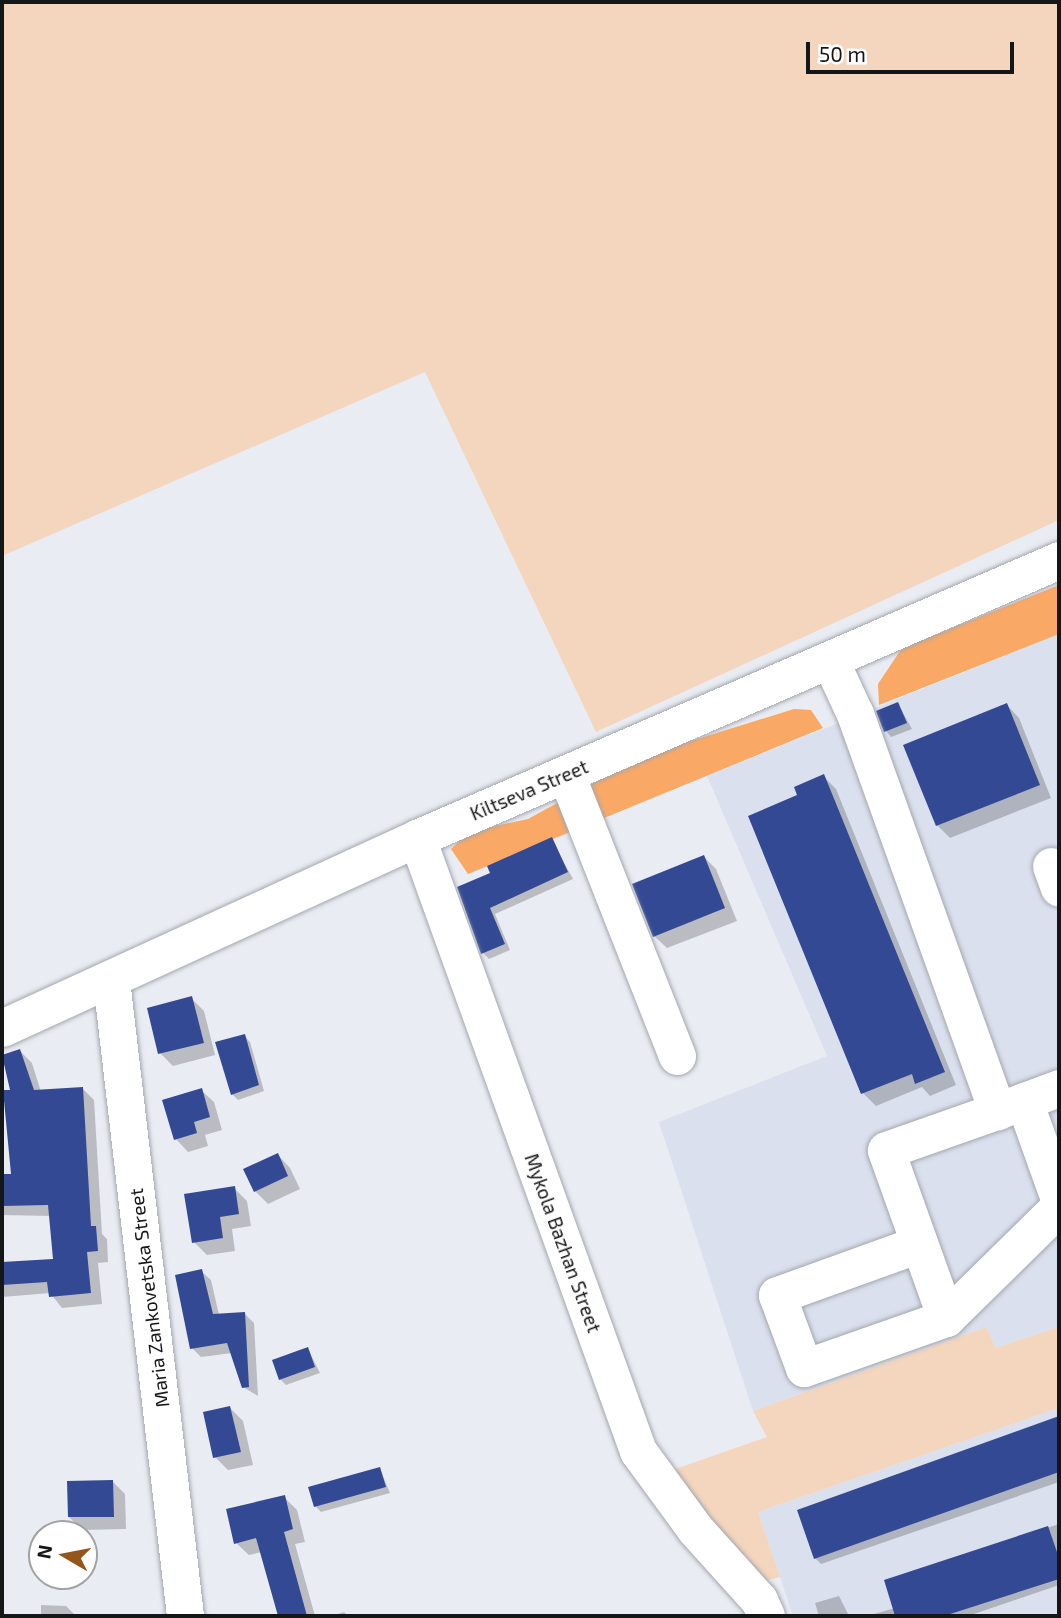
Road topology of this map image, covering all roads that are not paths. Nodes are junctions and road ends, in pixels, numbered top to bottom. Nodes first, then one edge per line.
1 (1059, 560) edge
2 (830, 660) junction
3 (566, 774) junction
4 (417, 838) junction
5 (111, 980) junction
6 (2, 1028) edge
7 (677, 1056) dead end
8 (1059, 1088) edge
9 (1010, 1106) junction
10 (1059, 1199) edge
11 (1059, 1207) edge
12 (919, 1244) junction
13 (946, 1318) junction
14 (186, 1616) edge
15 (766, 1616) edge

1 - 2 street, Kiltseva Street
2 - 3 street, Kiltseva Street
2 - 9 street
3 - 4 street, Kiltseva Street
3 - 7 street
4 - 5 street, Kiltseva Street
4 - 15 street, Mykola Bazhan Street
5 - 6 street, Kiltseva Street
5 - 14 street, Maria Zankovetska Street
8 - 9 street
9 - 10 street
9 - 12 street
11 - 13 street
12 - 13 street
12 - 13 street

